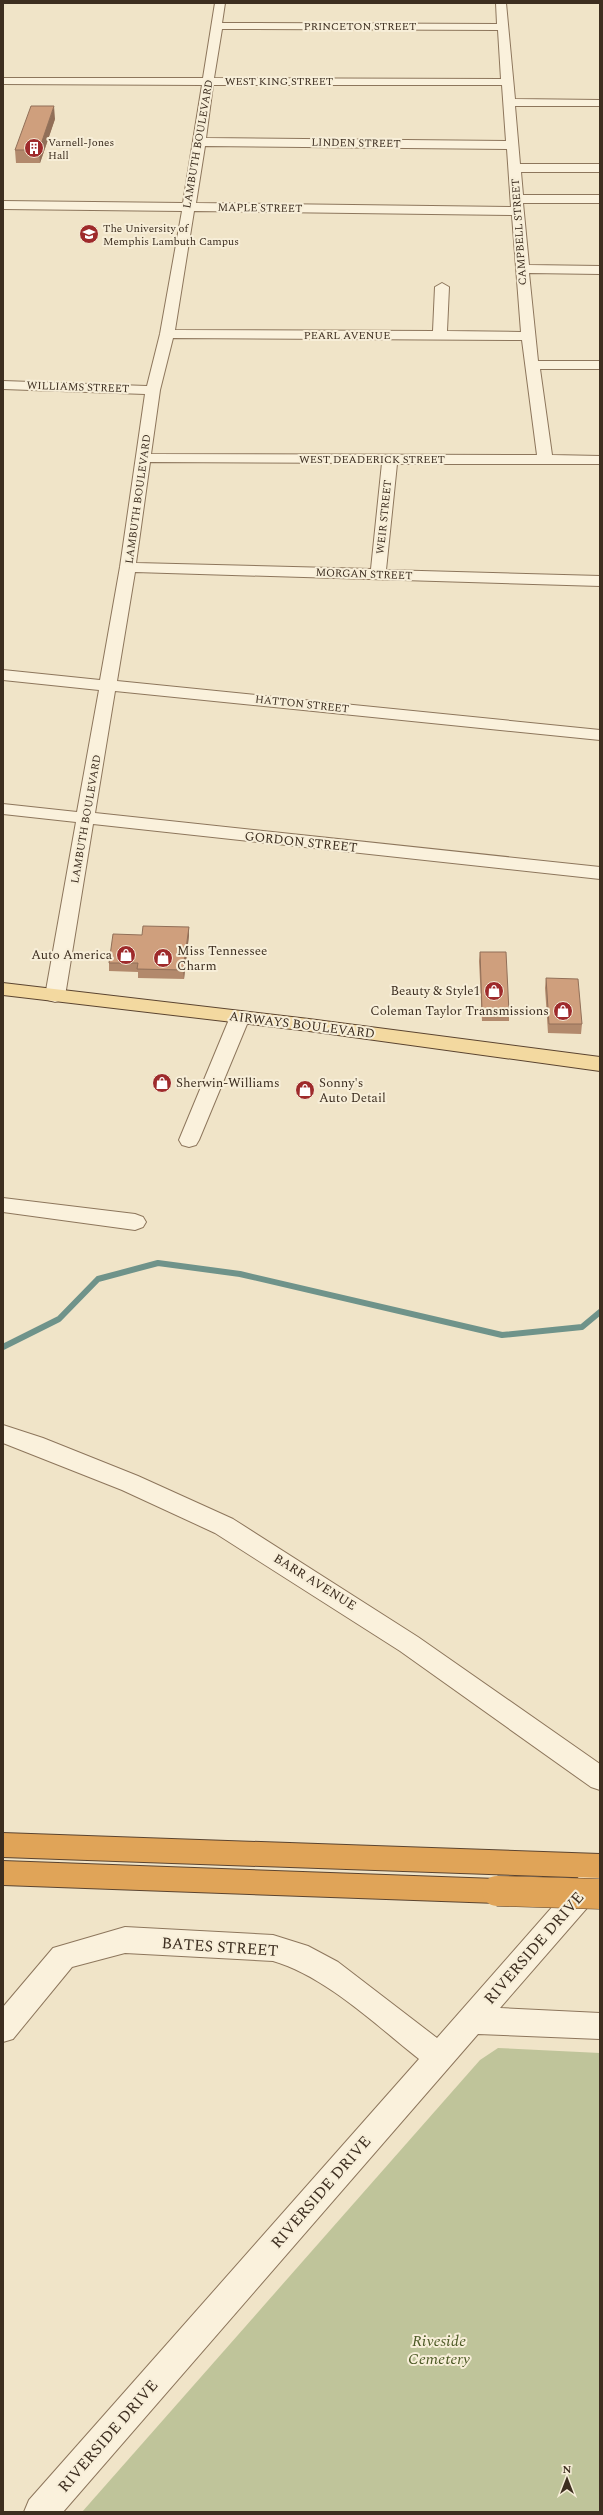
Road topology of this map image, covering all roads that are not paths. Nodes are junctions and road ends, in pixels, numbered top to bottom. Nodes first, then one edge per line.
1 (220, 3) edge
2 (501, 3) edge
3 (216, 26) junction
4 (503, 27) junction
5 (3, 81) edge
6 (209, 81) junction
7 (508, 82) junction
8 (509, 102) junction
9 (600, 103) edge
10 (200, 142) junction
11 (513, 145) junction
12 (514, 168) junction
13 (600, 168) edge
14 (600, 199) edge
15 (3, 205) edge
16 (517, 205) junction
17 (187, 207) junction
18 (522, 269) junction
19 (600, 270) edge
20 (442, 287) dead end
21 (167, 334) junction
22 (440, 336) junction
23 (528, 336) junction
24 (530, 365) junction
25 (600, 366) edge
26 (3, 385) edge
27 (153, 390) junction
28 (144, 458) junction
29 (390, 459) junction
30 (544, 460) junction
31 (600, 460) edge
32 (128, 567) junction
33 (378, 574) junction
34 (600, 581) edge
35 (3, 676) edge
36 (108, 685) junction
37 (600, 735) edge
38 (3, 809) edge
39 (86, 818) junction
40 (600, 873) edge
41 (3, 989) edge
42 (55, 996) junction
43 (240, 1017) junction
44 (600, 1064) edge
45 (189, 1140) dead end
46 (3, 1205) edge
47 (135, 1222) dead end
48 (3, 1434) edge
49 (600, 1779) edge
50 (3, 1845) edge
51 (600, 1866) edge
52 (3, 1873) edge
53 (600, 1873) edge
54 (600, 1894) edge
55 (471, 2020) junction
56 (600, 2026) edge
57 (3, 2029) edge
58 (439, 2057) junction
59 (41, 2512) edge

1 - 3 street, LAMBUTH BOULEVARD
2 - 4 street, CAMPBELL STREET
3 - 4 street, PRINCETON STREET
3 - 6 street, LAMBUTH BOULEVARD
4 - 7 street, CAMPBELL STREET
5 - 6 street, WEST KING STREET
6 - 7 street, WEST KING STREET
6 - 10 street, LAMBUTH BOULEVARD
7 - 8 street, CAMPBELL STREET
8 - 9 street
8 - 11 street, CAMPBELL STREET
10 - 11 street, LINDEN STREET
10 - 17 street, LAMBUTH BOULEVARD
11 - 12 street, CAMPBELL STREET
12 - 13 street
12 - 16 street, CAMPBELL STREET
14 - 16 street, MAPLE STREET
15 - 17 street, MAPLE STREET
16 - 17 street, MAPLE STREET
16 - 18 street, CAMPBELL STREET
17 - 21 street, LAMBUTH BOULEVARD
18 - 19 street
18 - 23 street, CAMPBELL STREET
20 - 22 street
21 - 22 street, PEARL AVENUE
21 - 27 street, LAMBUTH BOULEVARD
22 - 23 street, PEARL AVENUE
23 - 24 street, CAMPBELL STREET
24 - 25 street
24 - 30 street, CAMPBELL STREET
26 - 27 street, WILLIAMS STREET
27 - 28 street, LAMBUTH BOULEVARD
28 - 29 street, WEST DEADERICK STREET
28 - 32 street, LAMBUTH BOULEVARD
29 - 30 street, WEST DEADERICK STREET
29 - 33 street, WEIR STREET
30 - 31 street, WEST DEADERICK STREET
32 - 33 street, MORGAN STREET
32 - 36 street, LAMBUTH BOULEVARD
33 - 34 street, MORGAN STREET
35 - 36 street, HATTON STREET
36 - 37 street, HATTON STREET
36 - 39 street, LAMBUTH BOULEVARD
38 - 39 street, GORDON STREET
39 - 40 street, GORDON STREET
39 - 42 street, LAMBUTH BOULEVARD
41 - 42 main road, AIRWAYS BOULEVARD
42 - 43 main road, AIRWAYS BOULEVARD
43 - 44 main road, AIRWAYS BOULEVARD
43 - 45 street
46 - 47 street
48 - 49 street, BARR AVENUE
50 - 51 highway
52 - 54 highway, bridge
53 - 55 street, RIVERSIDE DRIVE
55 - 56 street
55 - 58 street, RIVERSIDE DRIVE
57 - 58 street, BATES STREET
58 - 59 street, RIVERSIDE DRIVE

